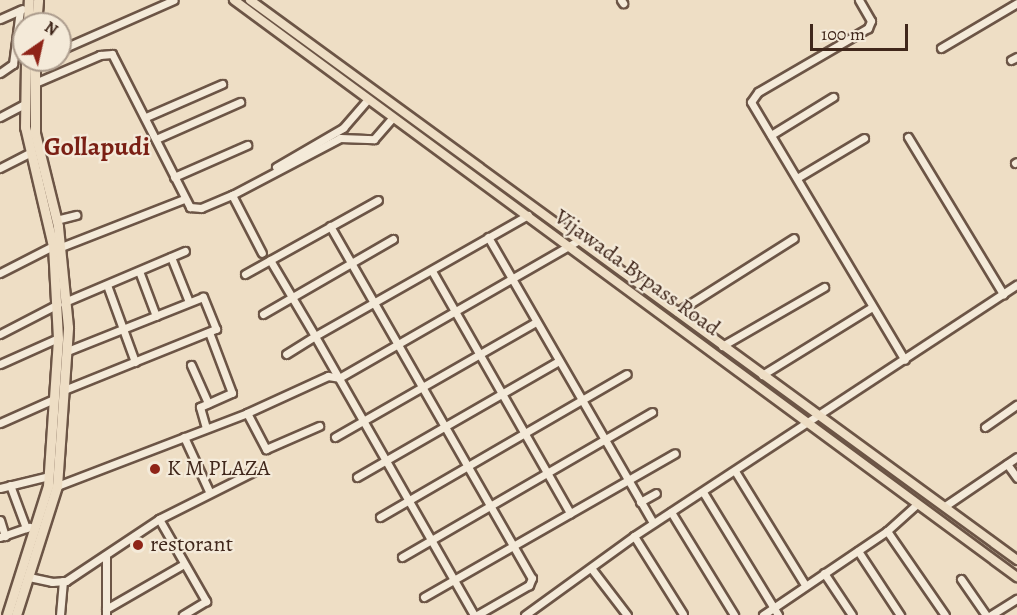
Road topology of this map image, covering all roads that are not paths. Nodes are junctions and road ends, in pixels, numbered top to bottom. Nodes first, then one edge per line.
1 (174, 0) edge
2 (234, 0) edge
3 (250, 0) edge
4 (859, 0) edge
5 (1017, 3) edge
6 (26, 5) edge
7 (0, 19) edge
8 (72, 45) edge
9 (941, 48) dead end
10 (31, 72) edge
11 (34, 72) edge
12 (0, 73) edge
13 (35, 83) junction
14 (222, 84) dead end
15 (833, 97) dead end
16 (368, 99) junction
17 (240, 102) dead end
18 (24, 104) junction
19 (0, 117) edge
20 (146, 117) junction
21 (393, 117) junction
22 (771, 135) junction
23 (908, 137) dead end
24 (864, 138) dead end
25 (156, 140) junction
26 (247, 145) dead end
27 (28, 154) junction
28 (276, 167) dead end
29 (0, 168) edge
30 (174, 177) junction
31 (797, 178) junction
32 (232, 195) junction
33 (184, 199) junction
34 (378, 200) dead end
35 (76, 215) dead end
36 (528, 215) junction
37 (56, 220) junction
38 (330, 226) junction
39 (488, 237) junction
40 (794, 238) dead end
41 (393, 239) dead end
42 (574, 243) junction
43 (57, 247) junction
44 (185, 251) dead end
45 (262, 253) dead end
46 (171, 257) junction
47 (270, 260) junction
48 (351, 263) junction
49 (139, 271) junction
50 (432, 271) junction
51 (0, 273) edge
52 (245, 274) dead end
53 (512, 280) junction
54 (1017, 284) edge
55 (107, 285) junction
56 (824, 287) dead end
57 (1003, 294) junction
58 (293, 298) junction
59 (189, 302) junction
60 (63, 303) junction
61 (374, 304) junction
62 (872, 307) junction
63 (455, 312) junction
64 (677, 312) junction
65 (263, 314) dead end
66 (156, 316) junction
67 (536, 322) junction
68 (124, 330) junction
69 (209, 332) junction
70 (0, 334) edge
71 (315, 336) junction
72 (58, 338) junction
73 (398, 345) junction
74 (722, 346) junction
75 (67, 351) junction
76 (286, 354) dead end
77 (479, 355) junction
78 (905, 360) junction
79 (559, 361) junction
80 (135, 362) junction
81 (0, 364) edge
82 (191, 364) dead end
83 (627, 374) dead end
84 (762, 375) junction
85 (339, 378) junction
86 (423, 387) junction
87 (64, 390) junction
88 (502, 393) junction
89 (54, 399) junction
90 (582, 400) junction
91 (208, 403) junction
92 (1017, 405) edge
93 (652, 412) dead end
94 (247, 413) junction
95 (818, 417) junction
96 (362, 421) junction
97 (809, 422) junction
98 (0, 423) edge
99 (319, 426) dead end
100 (446, 426) junction
101 (985, 427) dead end
102 (206, 428) junction
103 (525, 434) junction
104 (184, 436) junction
105 (335, 437) dead end
106 (604, 439) junction
107 (675, 453) dead end
108 (1017, 456) edge
109 (384, 460) junction
110 (1007, 464) junction
111 (468, 467) junction
112 (735, 471) junction
113 (253, 472) dead end
114 (546, 472) junction
115 (49, 476) junction
116 (357, 477) dead end
117 (1017, 478) edge
118 (628, 480) junction
119 (10, 485) junction
120 (57, 486) junction
121 (0, 488) edge
122 (209, 491) junction
123 (703, 492) junction
124 (656, 493) dead end
125 (408, 501) junction
126 (640, 502) junction
127 (917, 504) junction
128 (489, 505) junction
129 (945, 506) junction
130 (671, 512) junction
131 (570, 513) junction
132 (380, 517) dead end
133 (159, 519) junction
134 (0, 520) edge
135 (653, 523) junction
136 (38, 524) junction
137 (26, 528) junction
138 (887, 531) junction
139 (2, 536) edge
140 (634, 536) junction
141 (430, 539) junction
142 (513, 545) junction
143 (858, 551) junction
144 (106, 555) junction
145 (402, 557) dead end
146 (1017, 560) edge
147 (184, 564) junction
148 (591, 568) junction
149 (824, 573) junction
150 (29, 577) junction
151 (1017, 577) edge
152 (453, 579) junction
153 (961, 579) dead end
154 (63, 581) junction
155 (805, 585) junction
156 (424, 597) dead end
157 (1017, 599) edge
158 (773, 607) junction
159 (106, 612) edge
160 (536, 612) edge
161 (7, 615) edge
162 (16, 615) edge
163 (60, 615) edge
164 (183, 615) edge
165 (475, 615) edge
166 (525, 615) edge
167 (627, 615) edge
168 (682, 615) edge
169 (734, 615) edge
170 (763, 615) edge
171 (778, 615) edge
172 (852, 615) edge
173 (900, 615) edge
174 (945, 615) edge
175 (986, 615) edge
176 (992, 615) edge

1 - 8 street
2 - 16 main road, Vijawada Bypass Road
3 - 42 main road, Vijawada Bypass Road
4 - 22 street
5 - 9 street
6 - 7 street
6 - 12 street
10 - 18 highway
11 - 13 highway
13 - 20 street
13 - 37 highway
14 - 20 street
15 - 22 street
16 - 21 main road, Vijawada Bypass Road
16 - 28 street
17 - 25 street
18 - 19 street
18 - 27 highway
20 - 25 street
21 - 32 street
21 - 36 main road, Vijawada Bypass Road
22 - 31 street
23 - 57 street
24 - 31 street
25 - 30 street
26 - 30 street
27 - 29 street
27 - 43 highway
30 - 33 street
31 - 62 street
32 - 33 street
32 - 45 street
33 - 43 street
34 - 38 street
35 - 37 street
36 - 39 street
36 - 42 main road, Vijawada Bypass Road
37 - 43 highway
38 - 47 street
38 - 48 street
39 - 50 street
39 - 53 street
40 - 64 street
41 - 48 street
42 - 53 street
42 - 64 main road, Vijawada Bypass Road
42 - 97 main road, Vijawada Bypass Road
43 - 51 street
43 - 60 highway
44 - 46 street
46 - 49 street
46 - 59 street
47 - 52 street
47 - 58 street
48 - 58 street
48 - 61 street
49 - 55 street
49 - 66 street
50 - 61 street
50 - 63 street
53 - 63 street
53 - 67 street
54 - 57 street
55 - 60 street
55 - 68 street
56 - 74 street
57 - 78 street
58 - 65 street
58 - 71 street
59 - 66 street
59 - 69 street
60 - 70 street
60 - 72 highway
60 - 75 highway
61 - 71 street
61 - 73 street
62 - 78 street
62 - 84 street
63 - 73 street
63 - 77 street
64 - 74 main road, Vijawada Bypass Road
66 - 68 street
67 - 77 street
67 - 79 street
68 - 75 street
68 - 80 street
69 - 80 street
69 - 91 street
71 - 76 street
71 - 85 street
72 - 81 street
72 - 89 highway
73 - 85 street
73 - 86 street
74 - 84 main road, Vijawada Bypass Road
75 - 87 highway
77 - 86 street
77 - 88 street
78 - 95 street
79 - 88 street
79 - 90 street
80 - 87 street
82 - 91 street
83 - 90 street
84 - 95 main road, Vijawada Bypass Road
85 - 94 street
85 - 96 street
86 - 96 street
86 - 100 street
87 - 120 highway
88 - 100 street
88 - 103 street
89 - 98 street
89 - 115 highway
90 - 103 street
90 - 106 street
91 - 102 street
92 - 101 street
93 - 106 street
94 - 99 street
94 - 102 street
95 - 97 street
95 - 129 main road, Vijawada Bypass Road
96 - 105 street
96 - 109 street
97 - 112 street
97 - 127 main road, Vijawada Bypass Road
100 - 109 street
100 - 111 street
102 - 104 street
103 - 111 street
103 - 114 street
104 - 120 street
104 - 122 street
106 - 114 street
106 - 118 street
107 - 118 street
108 - 110 street
109 - 116 street
109 - 125 street
110 - 117 street
110 - 129 street
111 - 125 street
111 - 128 street
112 - 123 street
112 - 155 street
113 - 122 street
114 - 128 street
114 - 131 street
115 - 119 street
115 - 136 highway
118 - 126 street
118 - 131 street
119 - 121 street
119 - 137 street
120 - 150 highway
122 - 133 street
123 - 130 street
123 - 158 street
124 - 126 street
125 - 132 street
125 - 141 street
126 - 135 street
127 - 138 street
127 - 151 main road, Vijawada Bypass Road
128 - 141 street
128 - 142 street
129 - 146 main road, Vijawada Bypass Road
130 - 135 street
130 - 169 street
131 - 142 street
133 - 144 street
133 - 147 street
134 - 139 street
135 - 140 street
136 - 137 street
136 - 161 highway
137 - 139 street
138 - 143 street
138 - 174 street
140 - 148 street
140 - 168 street
141 - 145 street
141 - 152 street
142 - 152 street
142 - 165 street
143 - 149 street
143 - 173 street
144 - 154 street
144 - 159 street
147 - 159 street
147 - 164 street
148 - 160 street
148 - 167 street
149 - 155 street
149 - 172 street
150 - 154 street
150 - 162 highway
152 - 156 street
152 - 165 street
153 - 175 street
154 - 163 street
155 - 158 street
157 - 176 street
158 - 170 street
158 - 171 street
160 - 166 street

